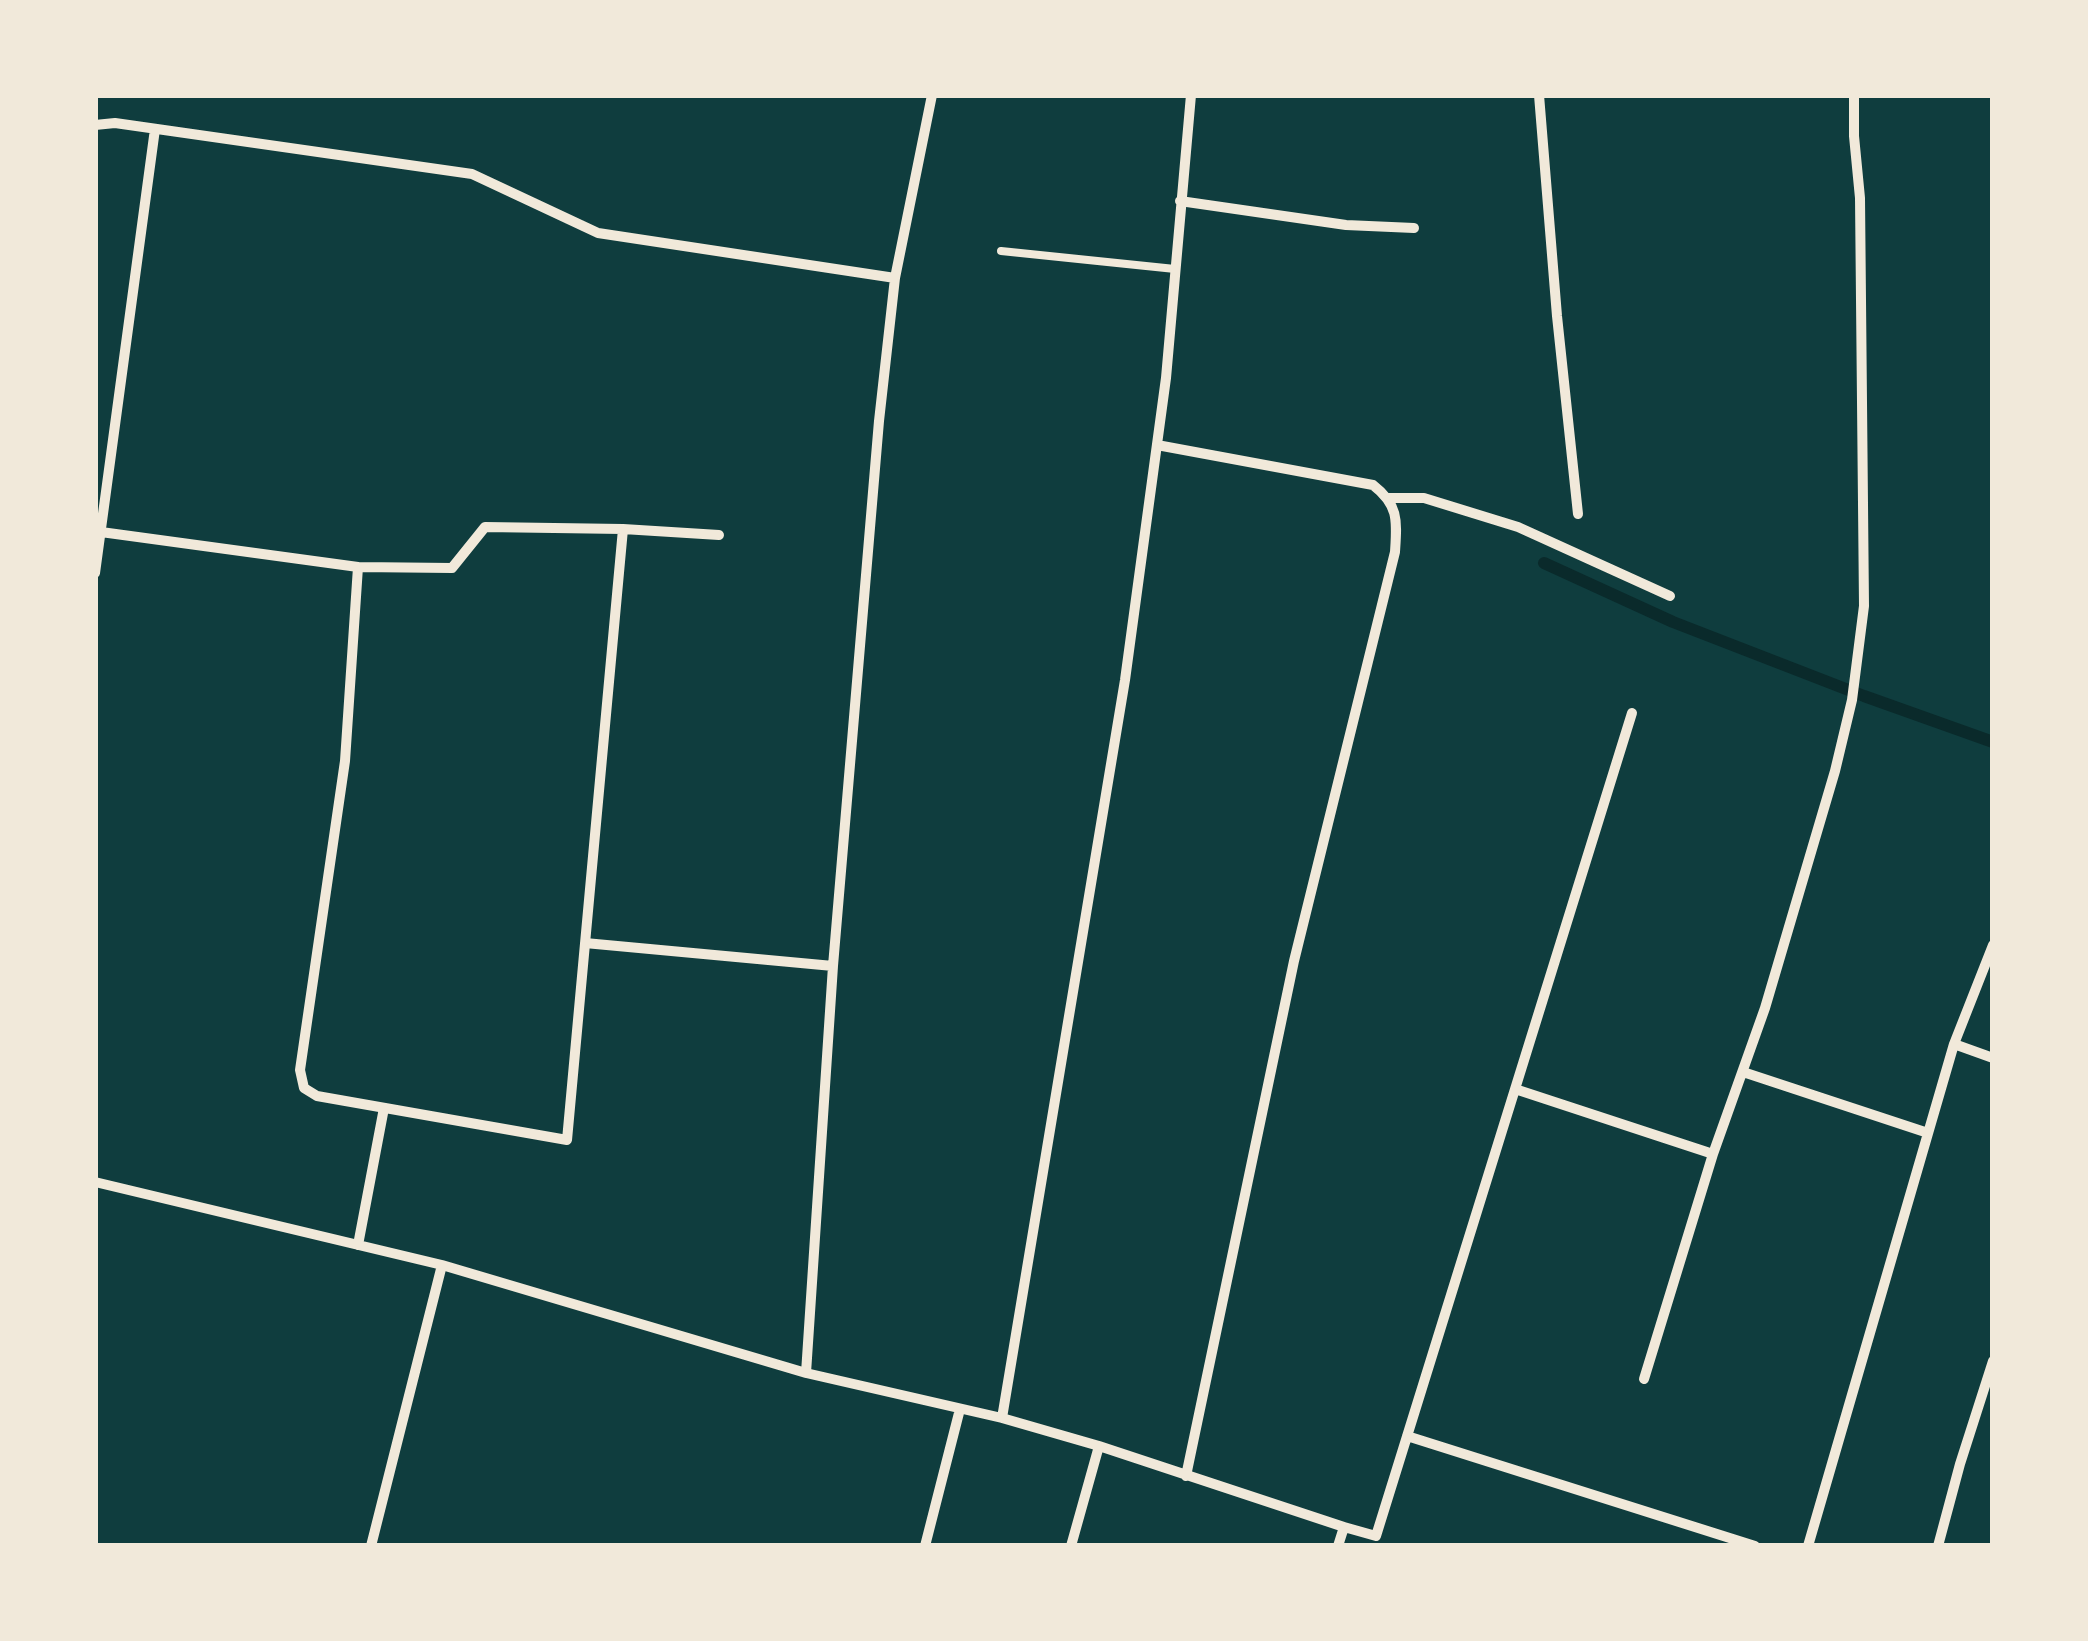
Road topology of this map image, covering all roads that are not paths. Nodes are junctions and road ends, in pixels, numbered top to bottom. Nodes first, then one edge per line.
1 (932, 95) edge
2 (1191, 95) edge
3 (1539, 95) edge
4 (1854, 95) edge
5 (95, 125) edge
6 (155, 130) junction
7 (1180, 201) junction
8 (1414, 228) dead end
9 (1000, 251) dead end
10 (1175, 269) junction
11 (895, 278) junction
12 (1157, 445) junction
13 (1389, 498) junction
14 (100, 504) edge
15 (1578, 514) dead end
16 (623, 529) junction
17 (101, 532) junction
18 (718, 535) dead end
19 (358, 568) junction
20 (95, 573) edge
21 (1670, 596) dead end
22 (1632, 713) dead end
23 (585, 943) junction
24 (1993, 945) edge
25 (833, 966) junction
26 (1954, 1044) junction
27 (1993, 1058) edge
28 (1742, 1072) junction
29 (1515, 1090) junction
30 (384, 1108) junction
31 (1928, 1134) junction
32 (1713, 1154) junction
33 (95, 1182) edge
34 (358, 1244) junction
35 (442, 1266) junction
36 (1993, 1360) edge
37 (806, 1372) junction
38 (1644, 1380) dead end
39 (960, 1409) junction
40 (1002, 1418) junction
41 (1407, 1436) junction
42 (1099, 1446) junction
43 (1186, 1476) junction
44 (1344, 1527) junction
45 (371, 1546) edge
46 (925, 1546) edge
47 (1071, 1546) edge
48 (1338, 1546) edge
49 (1755, 1546) edge
50 (1808, 1546) edge
51 (1938, 1546) edge

1 - 11 street
2 - 7 street
3 - 15 street
4 - 28 street
5 - 6 street
6 - 11 street
6 - 14 street
7 - 8 street
7 - 10 street
9 - 10 lane
10 - 12 street
11 - 25 street
12 - 13 street
12 - 40 street
13 - 21 street
13 - 43 street
14 - 17 street
16 - 18 street
16 - 19 street
16 - 23 street
17 - 19 street
17 - 20 street
19 - 30 street
22 - 29 street
23 - 25 street
23 - 30 street
24 - 26 street
25 - 37 street
26 - 27 street
26 - 31 street
28 - 31 street
28 - 32 street
29 - 32 street
29 - 41 street
30 - 34 street
31 - 50 street
32 - 38 street
33 - 34 street
34 - 35 street
35 - 37 street
35 - 45 street
36 - 51 street
37 - 39 street
39 - 40 street
39 - 46 street
40 - 42 street
41 - 44 street
41 - 49 street
42 - 43 street
42 - 47 street
43 - 44 street
44 - 48 street

